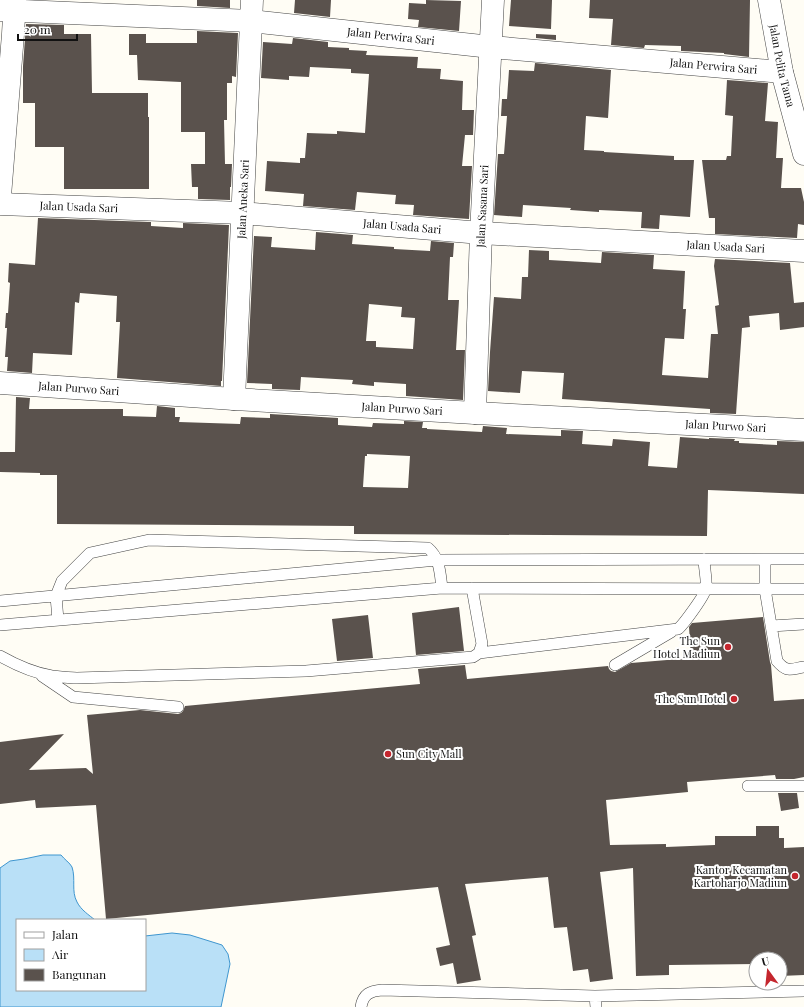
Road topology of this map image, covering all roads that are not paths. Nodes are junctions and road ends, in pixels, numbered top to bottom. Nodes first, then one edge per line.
1 (252, 0) edge
2 (493, 0) edge
3 (769, 0) edge
4 (10, 7) edge
5 (251, 21) junction
6 (491, 47) junction
7 (782, 72) junction
8 (804, 154) edge
9 (0, 196) edge
10 (0, 204) edge
11 (242, 213) junction
12 (481, 233) junction
13 (804, 251) edge
14 (0, 383) edge
15 (234, 399) junction
16 (475, 413) junction
17 (804, 430) edge
18 (704, 559) junction
19 (765, 559) junction
20 (804, 559) edge
21 (437, 560) junction
22 (442, 588) junction
23 (472, 588) junction
24 (706, 589) junction
25 (765, 589) junction
26 (804, 590) edge
27 (56, 596) junction
28 (0, 601) edge
29 (58, 620) junction
30 (804, 624) edge
31 (0, 625) edge
32 (771, 626) junction
33 (675, 630) junction
34 (478, 653) junction
35 (0, 656) edge
36 (615, 665) dead end
37 (804, 667) edge
38 (35, 671) junction
39 (178, 707) dead end
40 (748, 786) dead end
41 (804, 786) edge
42 (804, 991) edge
43 (595, 1001) edge
44 (361, 1007) edge

1 - 5 street, Jalan Aneka Sari
2 - 6 street, Jalan Sasana Sari
3 - 7 street, Jalan Pelita Tama
4 - 5 street, Jalan Perwira Sari
4 - 9 street
5 - 6 street, Jalan Perwira Sari
5 - 11 street, Jalan Aneka Sari
6 - 7 street, Jalan Perwira Sari
6 - 12 street, Jalan Sasana Sari
7 - 8 street, Jalan Pelita Tama
10 - 11 street, Jalan Usada Sari
11 - 12 street, Jalan Usada Sari
11 - 15 street, Jalan Aneka Sari
12 - 13 street, Jalan Usada Sari
12 - 16 street, Jalan Sasana Sari
14 - 15 street, Jalan Purwo Sari
15 - 16 street, Jalan Purwo Sari
16 - 17 street, Jalan Purwo Sari
18 - 19 lane
18 - 21 lane
18 - 24 lane
19 - 20 lane
19 - 25 lane
21 - 22 lane
21 - 27 lane
21 - 27 lane
22 - 23 lane
22 - 29 lane
23 - 24 lane
23 - 34 lane
24 - 25 lane
24 - 33 lane
25 - 26 lane
25 - 32 lane
27 - 28 lane
27 - 29 lane
29 - 31 lane
30 - 32 lane
32 - 37 lane
33 - 34 lane
33 - 36 lane
34 - 38 lane
35 - 38 lane
38 - 39 lane
40 - 41 lane
42 - 43 lane
43 - 44 lane

